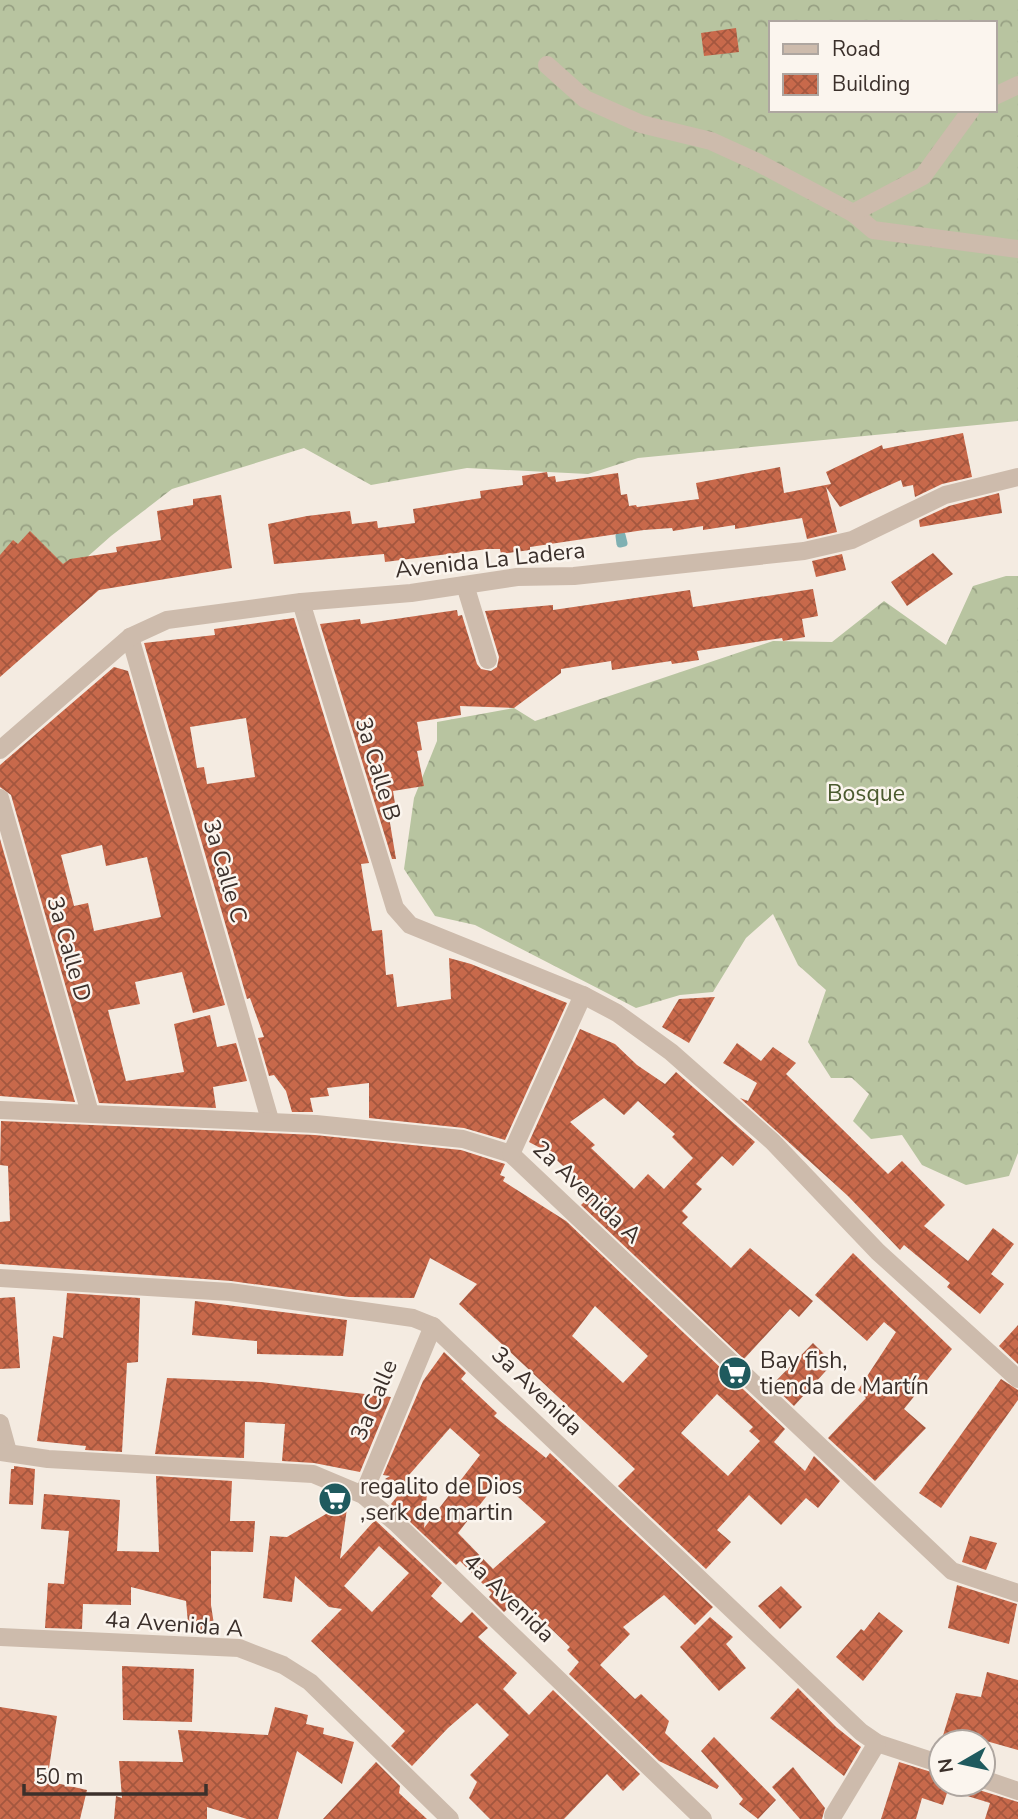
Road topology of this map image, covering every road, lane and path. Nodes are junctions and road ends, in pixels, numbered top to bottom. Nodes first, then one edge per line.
1 (547, 65) dead end
2 (1018, 85) edge
3 (997, 95) edge
4 (970, 112) edge
5 (853, 213) junction
6 (1018, 250) edge
7 (1018, 477) edge
8 (466, 585) junction
9 (301, 602) junction
10 (130, 637) junction
11 (488, 660) dead end
12 (0, 750) edge
13 (0, 798) edge
14 (583, 995) junction
15 (0, 1110) edge
16 (90, 1113) junction
17 (270, 1120) junction
18 (511, 1154) junction
19 (0, 1278) edge
20 (433, 1326) junction
21 (1018, 1379) edge
22 (0, 1423) edge
23 (4, 1452) edge
24 (363, 1495) junction
25 (1018, 1593) edge
26 (0, 1637) edge
27 (877, 1743) junction
28 (927, 1759) edge
29 (997, 1784) edge
30 (1018, 1791) edge
31 (833, 1816) dead end
32 (450, 1819) edge
33 (703, 1819) edge

1 - 5 street
2 - 3 street
4 - 5 street
5 - 6 street
7 - 8 street, Avenida La Ladera
8 - 9 street, Avenida La Ladera
8 - 11 street
9 - 10 street, Avenida La Ladera
9 - 14 street, 3a Calle B
10 - 12 street, Avenida La Ladera
10 - 17 street, 3a Calle C
13 - 16 street, 3a Calle D
14 - 18 street
14 - 21 street
15 - 16 street, 2a Avenida A
16 - 17 street, 2a Avenida A
17 - 18 street, 2a Avenida A
18 - 25 street, 2a Avenida A
19 - 20 street, 3a Avenida
20 - 24 street, 3a Calle
20 - 27 street, 3a Avenida
22 - 23 street
23 - 24 street, 4a Avenida
24 - 33 street, 4a Avenida
26 - 32 street, 4a Avenida A
27 - 28 street, 3a Avenida
27 - 31 street
29 - 30 street

